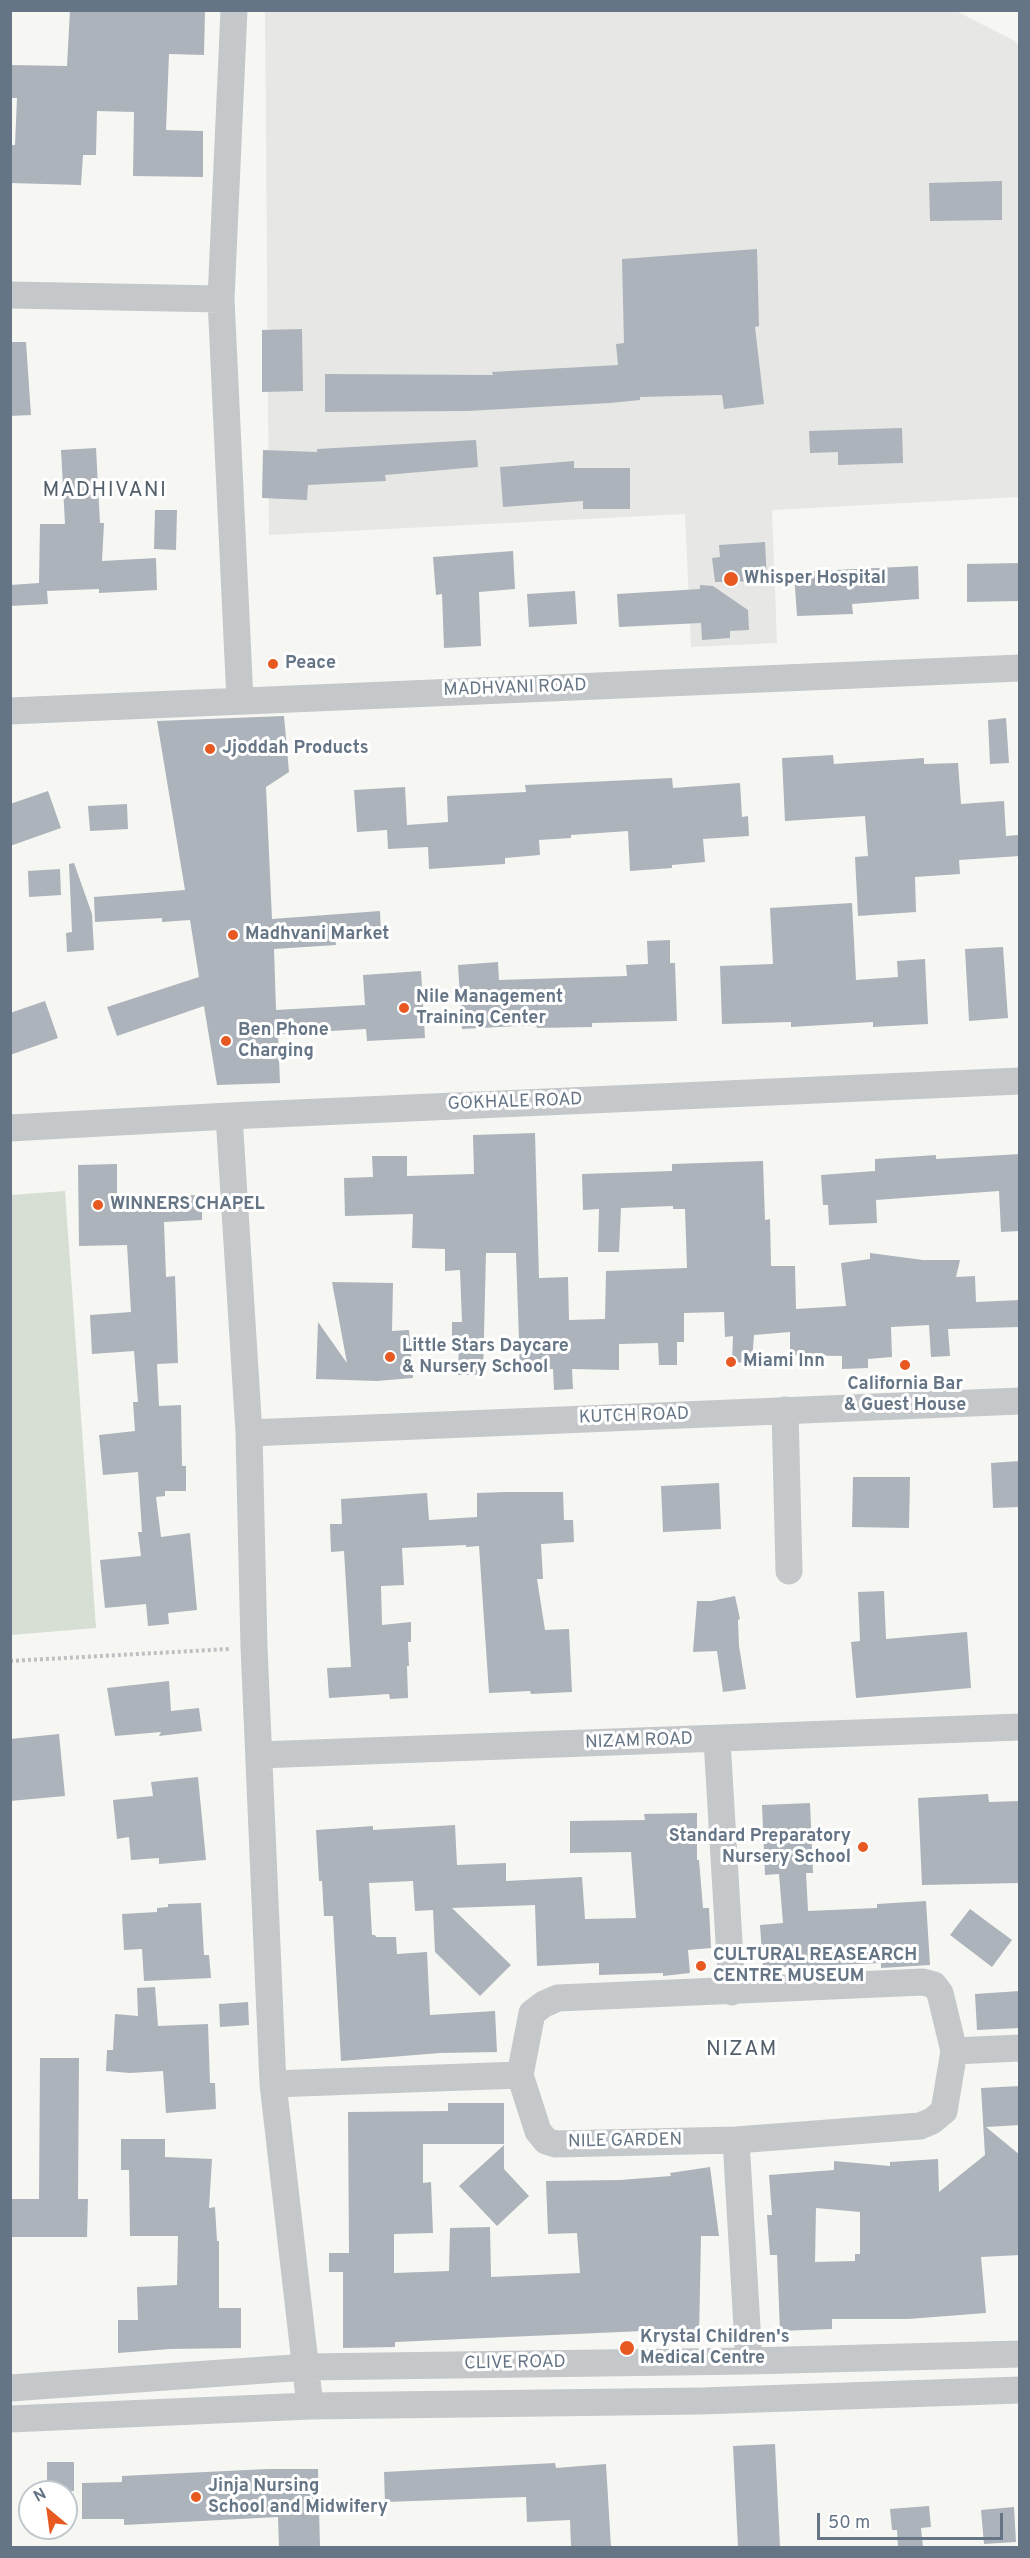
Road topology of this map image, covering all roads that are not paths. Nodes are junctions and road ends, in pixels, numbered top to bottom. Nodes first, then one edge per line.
1 (234, 10) edge
2 (10, 296) edge
3 (221, 299) junction
4 (1020, 668) edge
5 (240, 701) junction
6 (10, 711) edge
7 (1020, 1081) edge
8 (229, 1116) junction
9 (10, 1128) edge
10 (1020, 1401) edge
11 (784, 1410) junction
12 (249, 1433) junction
13 (789, 1571) dead end
14 (1020, 1727) edge
15 (717, 1740) junction
16 (259, 1755) junction
17 (732, 1992) junction
18 (1020, 2048) edge
19 (954, 2051) junction
20 (520, 2074) junction
21 (273, 2084) junction
22 (736, 2140) junction
23 (1020, 2354) edge
24 (749, 2361) junction
25 (697, 2362) junction
26 (307, 2367) junction
27 (10, 2388) edge
28 (1020, 2390) edge
29 (700, 2401) junction
30 (310, 2406) junction
31 (10, 2419) edge

1 - 3 street
2 - 3 street
3 - 5 street
4 - 5 street, MADHVANI ROAD
5 - 6 street, MADHVANI ROAD
7 - 8 street, GOKHALE ROAD
8 - 9 street, GOKHALE ROAD
8 - 12 street
10 - 11 street, KUTCH ROAD
11 - 12 street, KUTCH ROAD
11 - 13 street
12 - 16 street
14 - 15 street, NIZAM ROAD
15 - 16 street, NIZAM ROAD
15 - 17 street
16 - 21 street
17 - 19 street, NILE GARDEN
17 - 20 street, NILE GARDEN
18 - 19 street
19 - 22 street, NILE GARDEN
20 - 21 street
20 - 22 street, NILE GARDEN
21 - 26 street
22 - 24 street
23 - 24 street, CLIVE ROAD
24 - 25 street, CLIVE ROAD
25 - 26 street, CLIVE ROAD
25 - 29 street
26 - 27 street, CLIVE ROAD
26 - 30 street
28 - 29 street
29 - 30 street
30 - 31 street

